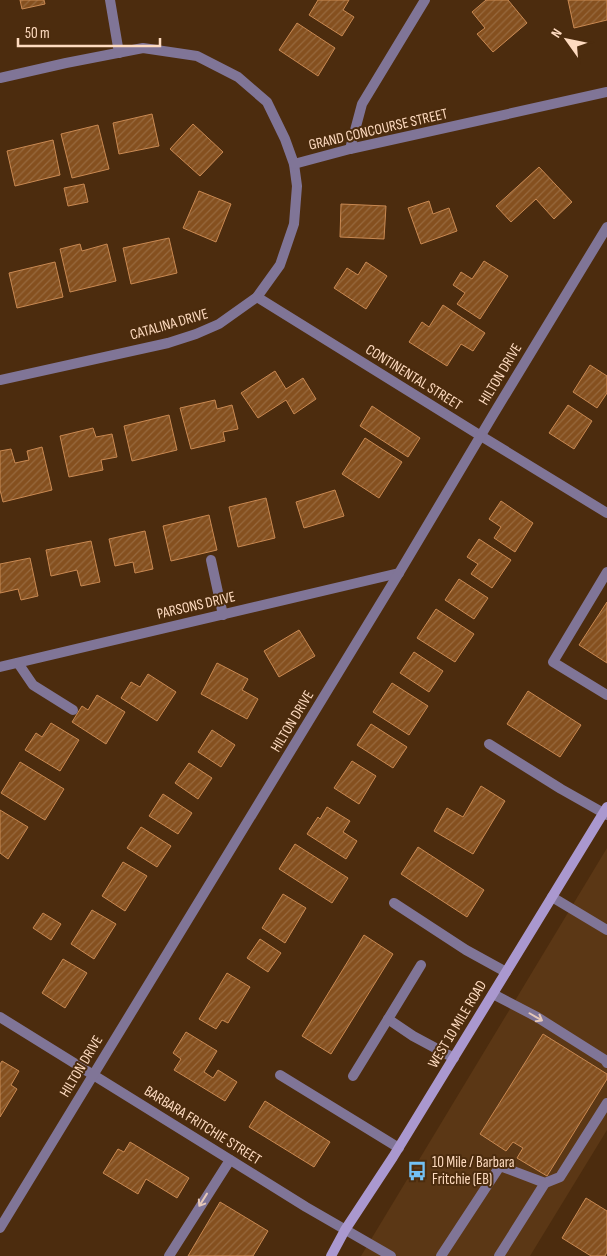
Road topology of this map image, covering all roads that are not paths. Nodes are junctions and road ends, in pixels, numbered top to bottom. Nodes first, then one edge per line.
1 (110, 0) edge
2 (425, 0) edge
3 (119, 52) junction
4 (0, 78) edge
5 (607, 92) edge
6 (350, 149) junction
7 (294, 164) junction
8 (607, 227) edge
9 (257, 297) junction
10 (0, 380) edge
11 (480, 436) junction
12 (607, 513) edge
13 (211, 560) dead end
14 (607, 572) edge
15 (400, 573) junction
16 (222, 614) junction
17 (18, 662) junction
18 (0, 667) edge
19 (607, 695) edge
20 (72, 710) dead end
21 (489, 744) dead end
22 (606, 811) edge
23 (552, 897) junction
24 (394, 903) dead end
25 (607, 930) edge
26 (421, 965) dead end
27 (506, 972) junction
28 (493, 994) junction
29 (0, 1016) edge
30 (388, 1019) junction
31 (454, 1058) junction
32 (606, 1061) edge
33 (94, 1074) junction
34 (280, 1075) dead end
35 (353, 1076) dead end
36 (607, 1103) edge
37 (399, 1148) junction
38 (230, 1160) junction
39 (545, 1183) junction
40 (0, 1228) edge
41 (345, 1230) junction
42 (169, 1256) edge
43 (331, 1256) edge
44 (390, 1256) edge
45 (441, 1256) edge
46 (499, 1256) edge

1 - 3 street
2 - 6 street
3 - 4 street, GRAND CONCOURSE STREET
3 - 7 street, GRAND CONCOURSE STREET
5 - 6 street, GRAND CONCOURSE STREET
6 - 7 street, GRAND CONCOURSE STREET
7 - 9 street, CATALINA DRIVE
8 - 11 street, HILTON DRIVE
9 - 10 street, CATALINA DRIVE
9 - 11 street, CONTINENTAL STREET
11 - 12 street, CONTINENTAL STREET
11 - 15 street, HILTON DRIVE
13 - 16 street
14 - 19 street
15 - 16 street, PARSONS DRIVE
15 - 33 street, HILTON DRIVE
16 - 17 street, PARSONS DRIVE
17 - 18 street, PARSONS DRIVE
17 - 20 street
21 - 22 street
22 - 23 main road, WEST 10 MILE ROAD
23 - 25 street
23 - 27 main road, WEST 10 MILE ROAD
24 - 27 street
26 - 30 street
27 - 28 main road, WEST 10 MILE ROAD
28 - 31 main road, WEST 10 MILE ROAD
28 -> 32 street
29 - 33 street, BARBARA FRITCHIE STREET
30 - 31 street
30 - 35 street
31 - 37 main road, WEST 10 MILE ROAD
33 - 38 street, BARBARA FRITCHIE STREET
33 - 40 street, HILTON DRIVE
34 - 37 street
36 - 39 street
37 - 41 main road, WEST 10 MILE ROAD
38 - 41 street, BARBARA FRITCHIE STREET
38 -> 42 street
39 - 45 street
39 - 46 street
41 - 43 main road, WEST 10 MILE ROAD
41 - 44 street, BARBARA FRITCHIE STREET

